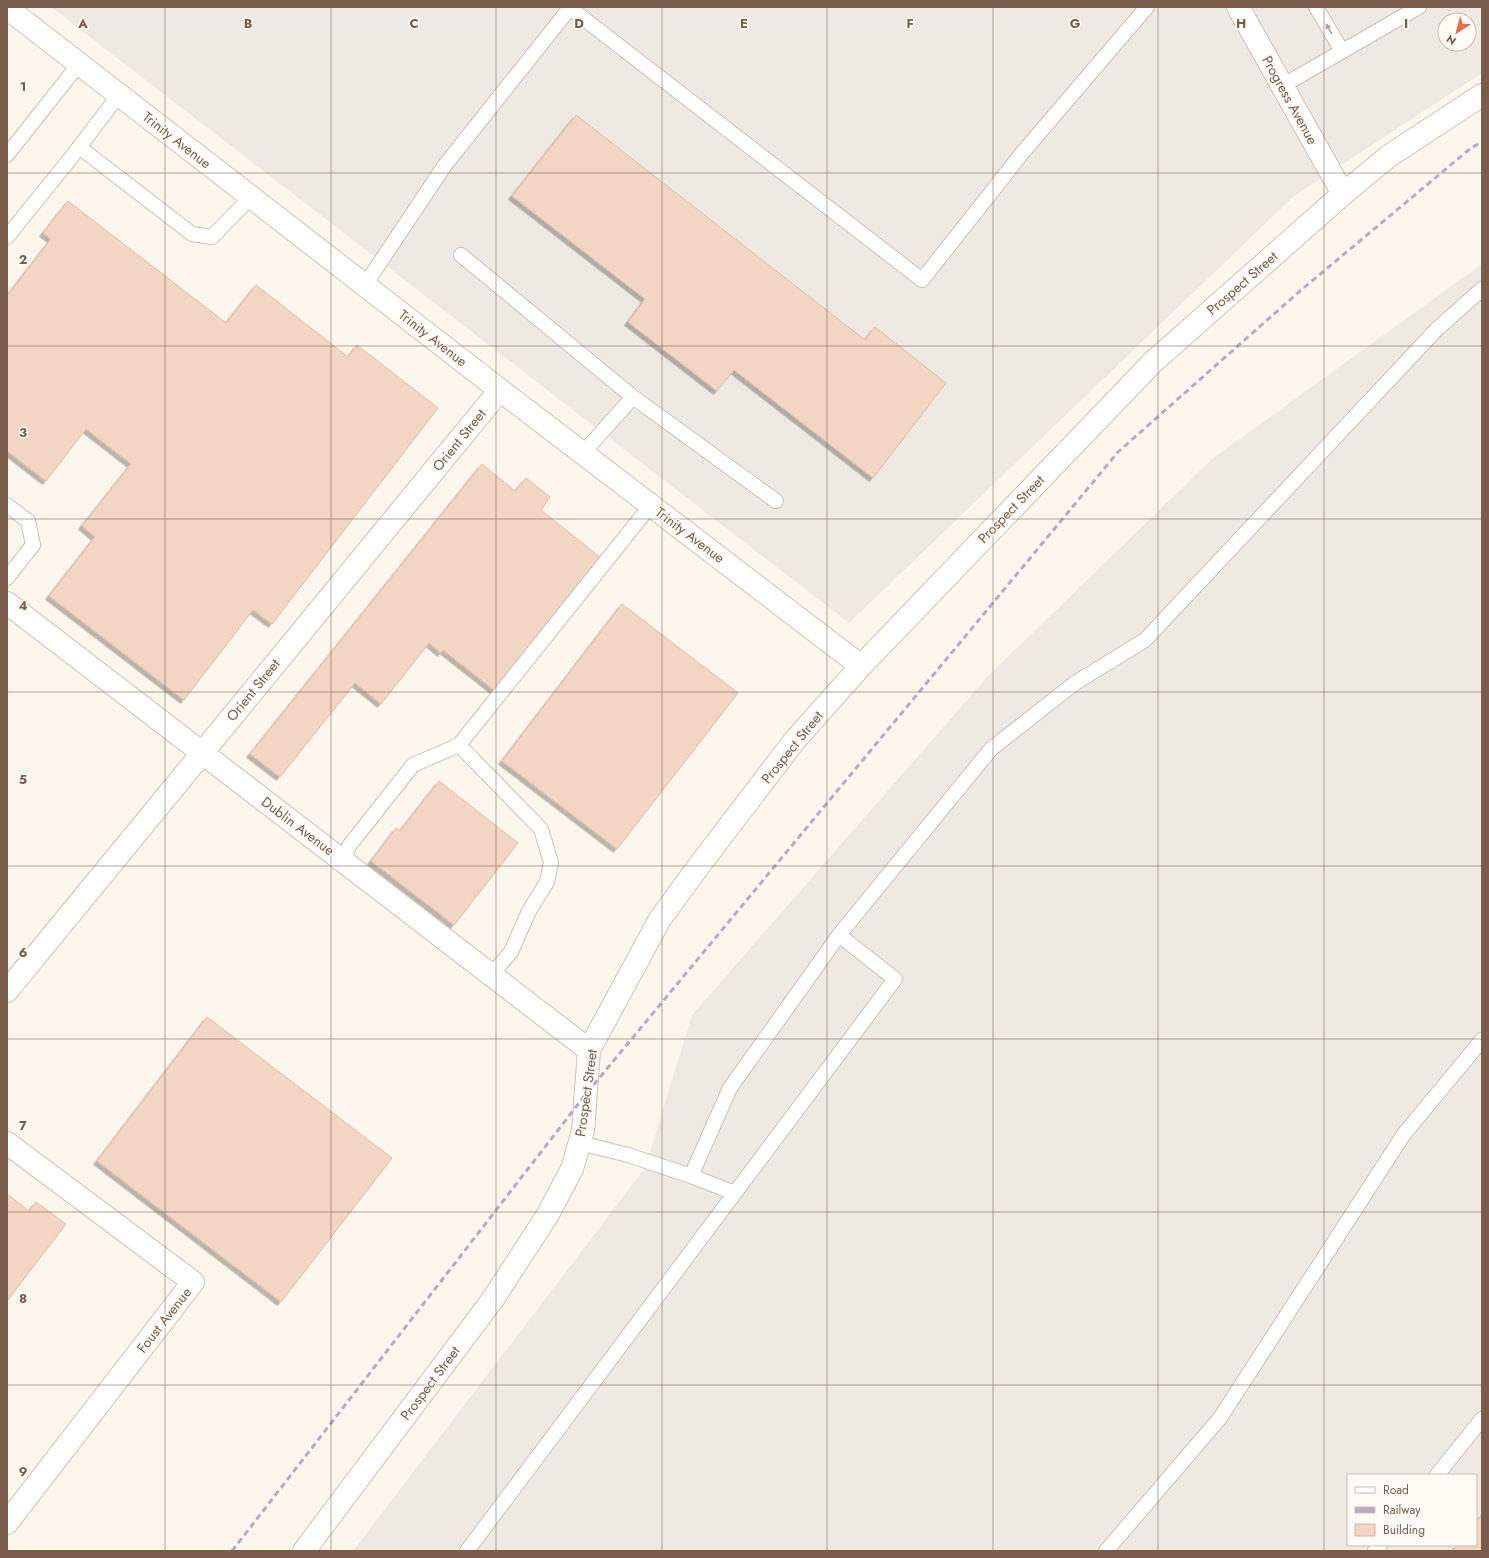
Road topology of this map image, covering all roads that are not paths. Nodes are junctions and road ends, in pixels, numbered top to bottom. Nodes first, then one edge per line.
1 (1147, 7) edge
2 (1238, 7) edge
3 (1316, 7) edge
4 (1420, 7) edge
5 (7, 8) edge
6 (570, 8) edge
7 (1342, 51) junction
8 (78, 64) junction
9 (1282, 86) junction
10 (119, 95) junction
11 (1482, 95) edge
12 (79, 147) junction
13 (7, 155) edge
14 (1343, 194) junction
15 (251, 197) junction
16 (7, 237) edge
17 (461, 255) dead end
18 (365, 285) junction
19 (1482, 289) edge
20 (500, 390) junction
21 (633, 397) junction
22 (583, 453) junction
23 (776, 501) dead end
24 (7, 505) edge
25 (651, 505) junction
26 (7, 578) edge
27 (7, 603) edge
28 (861, 666) junction
29 (459, 745) junction
30 (202, 753) junction
31 (342, 860) junction
32 (839, 935) junction
33 (491, 975) junction
34 (7, 991) edge
35 (1482, 1040) edge
36 (589, 1050) junction
37 (7, 1143) edge
38 (580, 1143) junction
39 (691, 1176) junction
40 (735, 1193) junction
41 (1482, 1419) edge
42 (1438, 1474) edge
43 (7, 1523) edge
44 (304, 1551) edge
45 (467, 1551) edge
46 (1106, 1551) edge

1 - 6 lane
2 - 9 street, Progress Avenue
7 -> 3 lane
4 - 7 lane
5 - 8 street, Trinity Avenue
6 - 18 lane
7 - 9 lane
8 - 10 street, Trinity Avenue
8 - 13 lane
9 - 14 street, Progress Avenue
10 - 12 lane
10 - 15 street, Trinity Avenue
11 - 14 street, Prospect Street
12 - 15 lane
12 - 16 lane
14 - 28 street, Prospect Street
15 - 18 street, Trinity Avenue
17 - 21 lane
18 - 20 street, Trinity Avenue
19 - 32 lane
20 - 22 street, Trinity Avenue
20 - 30 street, Orient Street
21 - 22 lane
21 - 23 lane
22 - 25 street, Trinity Avenue
24 - 26 lane
25 - 28 street, Trinity Avenue
25 - 29 lane
27 - 30 street, Dublin Avenue
28 - 36 street, Prospect Street
29 - 31 lane
29 - 33 lane
30 - 31 street, Dublin Avenue
30 - 34 street, Orient Street
31 - 33 street, Dublin Avenue
32 - 39 lane
32 - 40 lane
33 - 36 street, Dublin Avenue
35 - 46 lane
36 - 38 street, Prospect Street
37 - 43 street, Foust Avenue
38 - 39 lane
38 - 44 street, Prospect Street
39 - 40 lane
40 - 45 lane
41 - 42 lane

